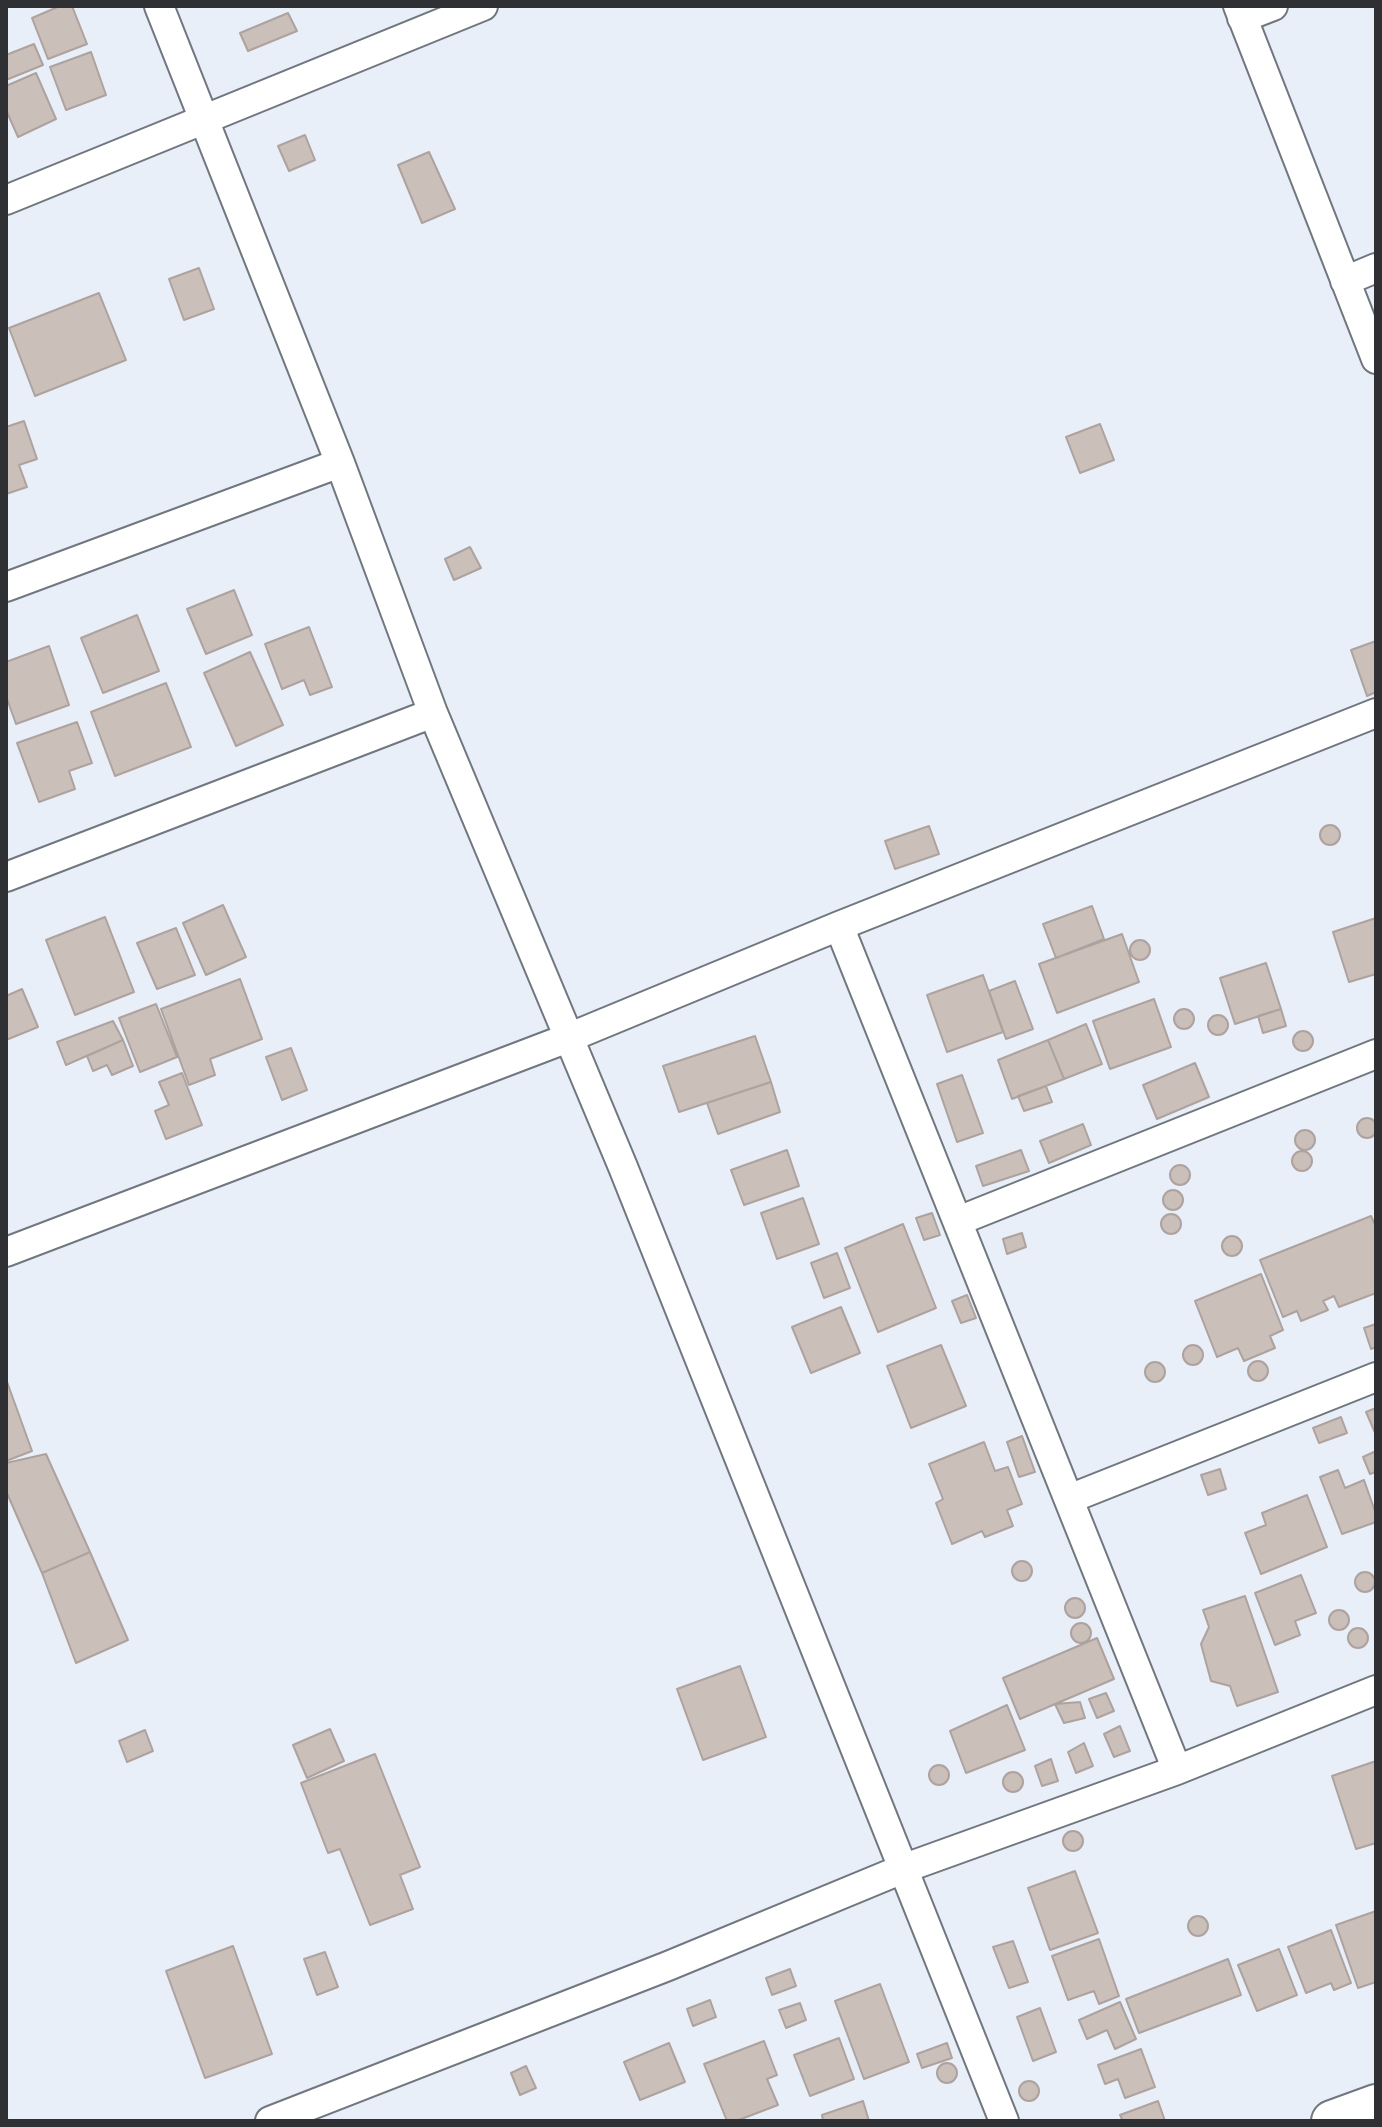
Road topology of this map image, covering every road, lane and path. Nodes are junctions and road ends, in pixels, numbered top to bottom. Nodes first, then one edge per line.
1 (159, 6) edge
2 (483, 6) edge
3 (1273, 6) edge
4 (1240, 12) edge
5 (202, 121) junction
6 (6, 200) edge
7 (1376, 268) edge
8 (1345, 281) junction
9 (1376, 359) edge
10 (340, 463) junction
11 (6, 587) edge
12 (433, 713) junction
13 (1376, 713) edge
14 (6, 877) edge
15 (839, 926) junction
16 (568, 1038) junction
17 (1376, 1054) edge
18 (958, 1221) junction
19 (6, 1252) edge
20 (1376, 1377) edge
21 (1069, 1499) junction
22 (1376, 1690) edge
23 (1177, 1770) junction
24 (905, 1868) junction
25 (1376, 2105) edge
26 (270, 2121) edge
27 (1004, 2121) edge
28 (1332, 2121) edge

1 - 5 street
2 - 5 street
3 - 4 street
4 - 8 street
5 - 6 street
5 - 10 street
7 - 8 street
8 - 9 street
10 - 11 street
10 - 12 street
12 - 14 street
12 - 16 street
13 - 15 street
15 - 16 street
15 - 18 street
16 - 19 street
16 - 24 street
17 - 18 street
18 - 21 street
20 - 21 street
21 - 23 street
22 - 23 street
23 - 24 street
24 - 26 street
24 - 27 street
25 - 28 street

